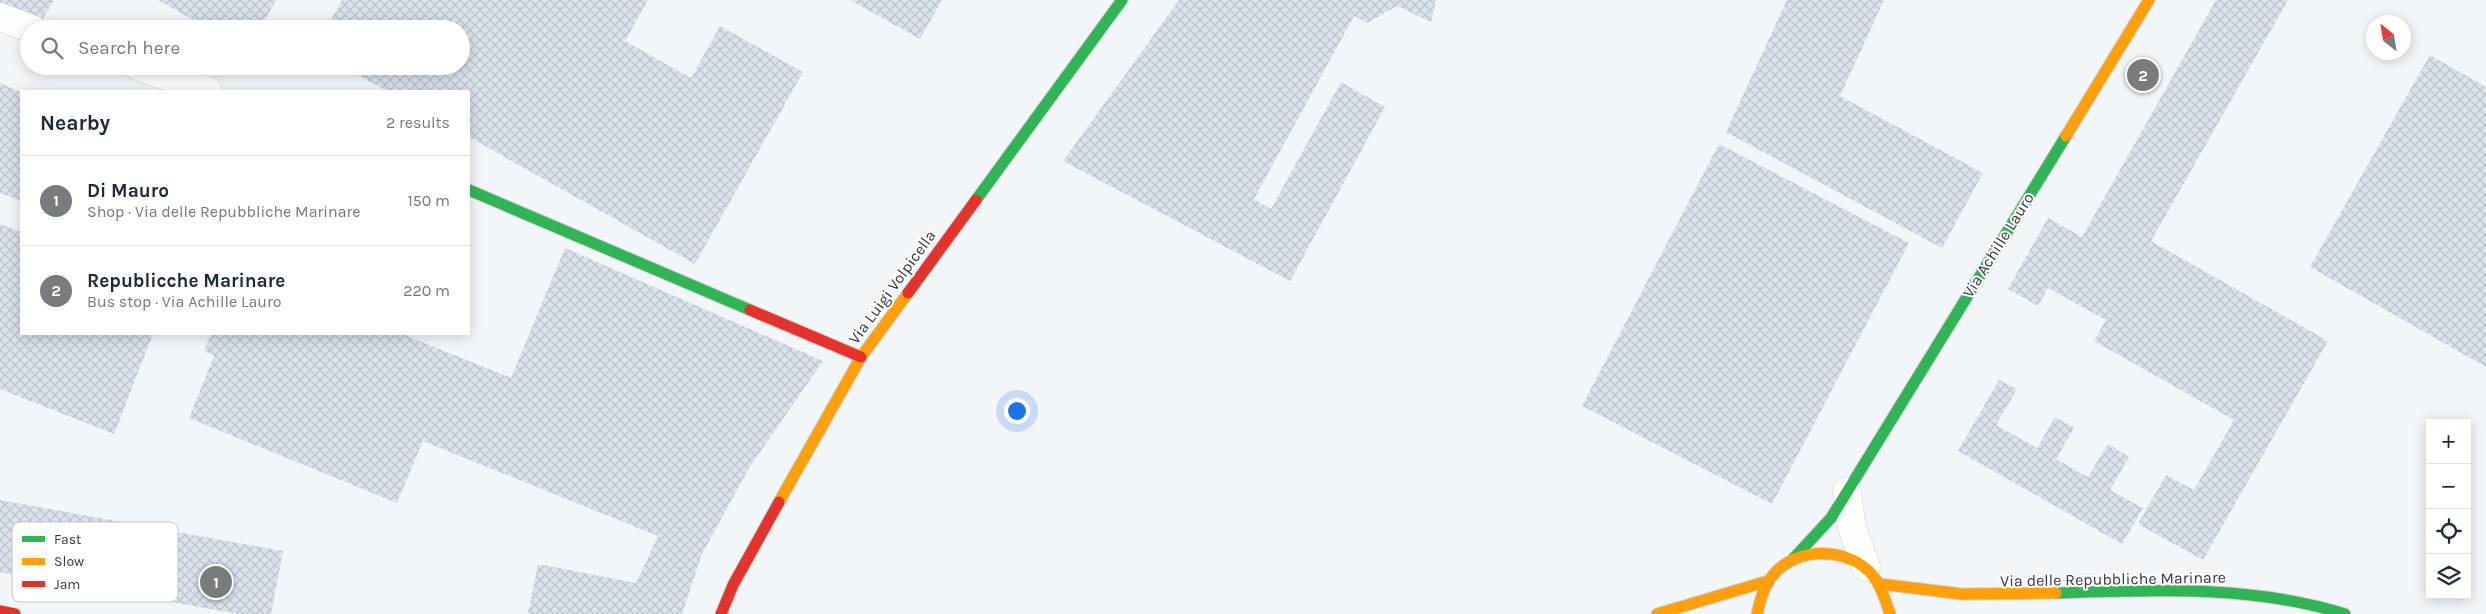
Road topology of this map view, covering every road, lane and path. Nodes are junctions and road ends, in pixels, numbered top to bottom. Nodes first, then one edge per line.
1 (1122, 0) edge
2 (2149, 0) edge
3 (0, 17) edge
4 (20, 24) edge
5 (163, 75) edge
6 (205, 90) edge
7 (470, 190) edge
8 (861, 358) junction
9 (1847, 491) junction
10 (1793, 560) junction
11 (1873, 576) junction
12 (1768, 581) junction
13 (0, 611) edge
14 (14, 614) edge
15 (721, 614) edge
16 (1657, 614) edge
17 (1757, 614) edge
18 (1890, 614) edge
19 (2345, 614) edge

1 - 8 street, Via Luigi Volpicella
2 - 9 street, Via Achille Lauro
3 - 4 street
5 - 6 street
7 - 8 street
8 - 15 street, Via Luigi Volpicella
9 - 10 street, Via Achille Lauro
9 - 11 street
10 - 11 street, Via delle Repubbliche Marinare
10 - 12 street, Via delle Repubbliche Marinare
11 - 18 street
11 - 19 street, Via delle Repubbliche Marinare
12 - 16 street, Via delle Repubbliche Marinare
12 - 17 street, Via delle Repubbliche Marinare
13 - 14 street

